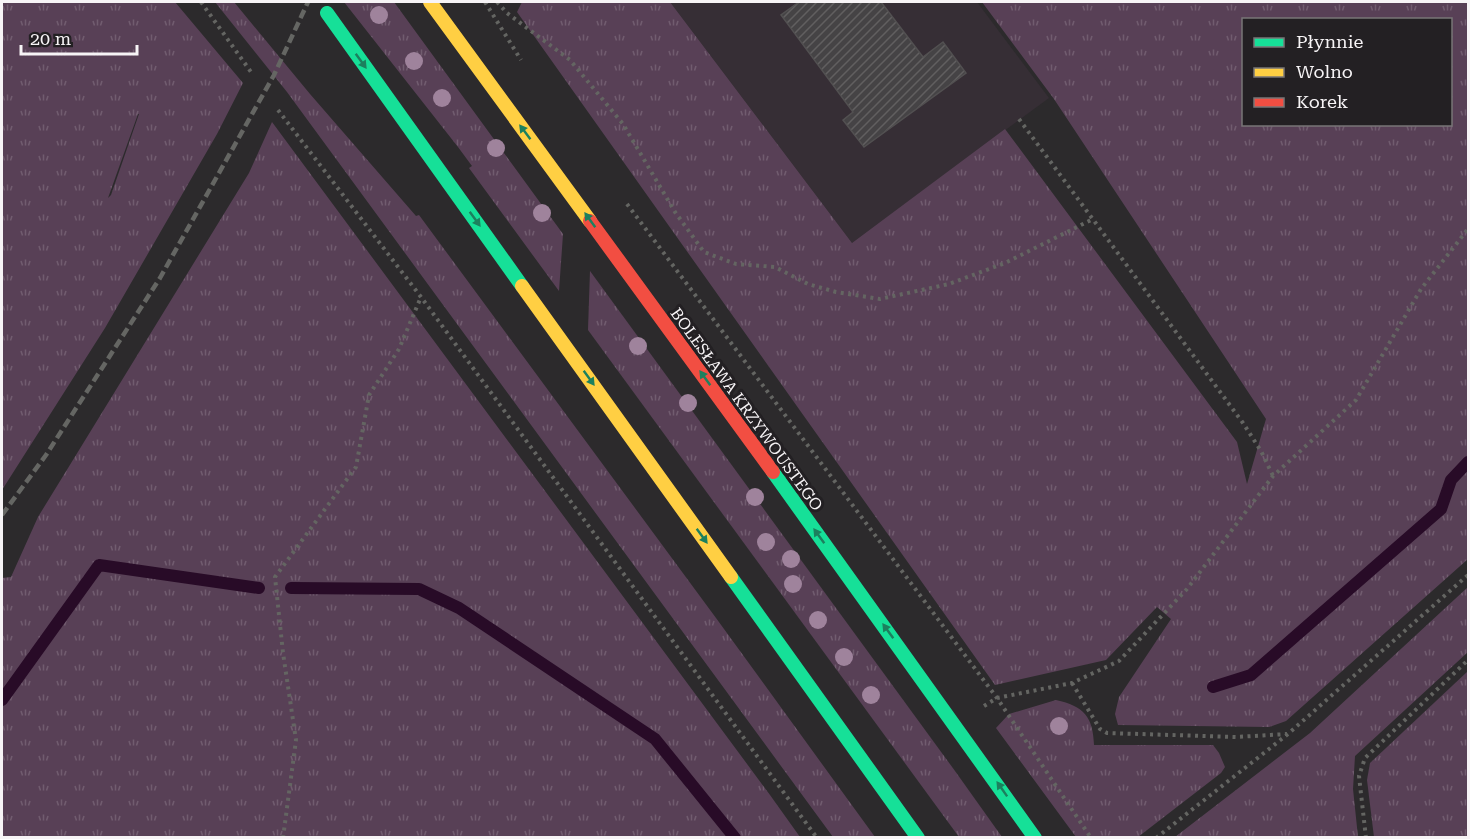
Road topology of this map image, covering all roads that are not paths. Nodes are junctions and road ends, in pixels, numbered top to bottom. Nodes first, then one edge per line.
1 (430, 2) edge
2 (327, 13) dead end
3 (918, 837) edge
4 (1035, 837) edge

4 -> 1 main road, BOLESŁAWA KRZYWOUSTEGO
2 -> 3 main road

